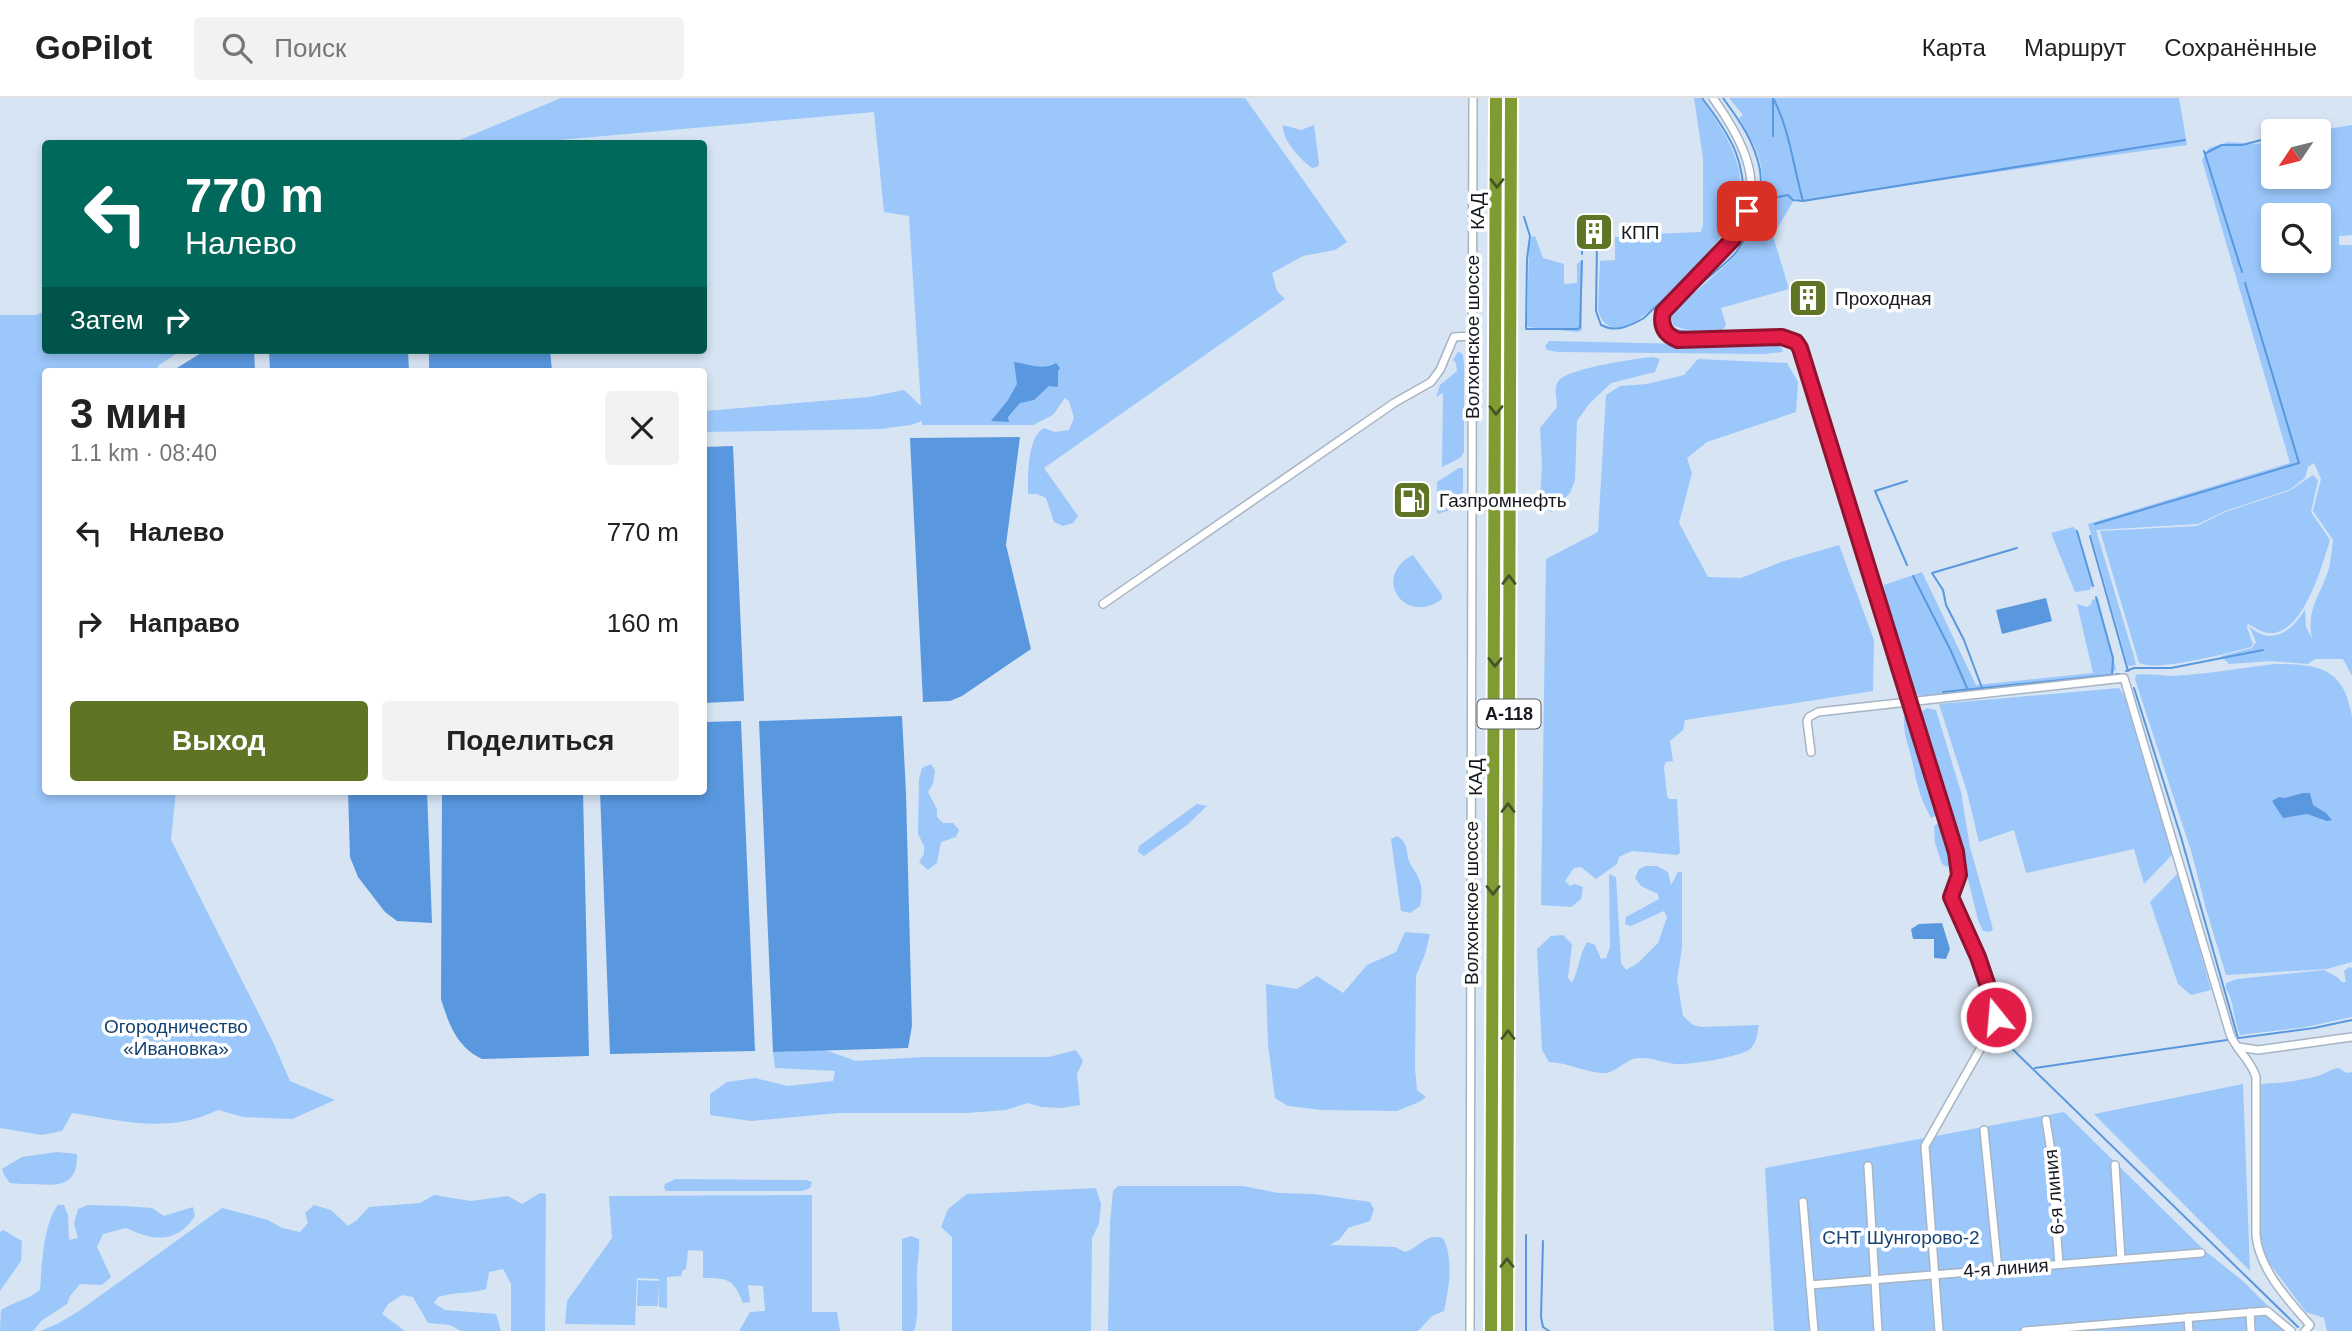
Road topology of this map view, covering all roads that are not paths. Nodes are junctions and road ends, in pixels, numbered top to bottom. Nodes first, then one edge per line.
1 (1473, 98) edge
2 (1496, 98) edge
3 (1511, 98) edge
4 (1713, 98) edge
5 (1472, 336) junction
6 (1103, 604) dead end
7 (1911, 703) junction
8 (1811, 752) dead end
9 (2352, 1037) edge
10 (2237, 1047) junction
11 (2046, 1120) dead end
12 (1984, 1130) dead end
13 (2115, 1165) dead end
14 (1868, 1166) dead end
15 (1803, 1202) dead end
16 (2201, 1253) dead end
17 (2121, 1259) junction
18 (2059, 1264) junction
19 (1998, 1269) junction
20 (1935, 1273) junction
21 (1875, 1280) junction
22 (1810, 1285) junction
23 (2250, 1312) junction
24 (2188, 1317) junction
25 (2126, 1327) edge
26 (2066, 1329) edge
27 (1470, 1331) edge
28 (1490, 1331) edge
29 (1507, 1331) edge
30 (1814, 1331) edge
31 (1878, 1331) edge
32 (1940, 1331) edge
33 (2025, 1331) edge
34 (2189, 1331) edge
35 (2251, 1331) edge
36 (2291, 1331) edge
37 (2305, 1331) edge

1 - 5 street, Волхонское шоссе
2 -> 28 highway, КАД / А-118
29 -> 3 highway, КАД / А-118
4 - 7 street
5 - 6 street
5 - 27 street, Волхонское шоссе
7 - 8 street
7 - 10 street
7 - 20 street
9 - 10 street
10 - 37 street
11 - 18 street, 6-я линия
12 - 19 street
13 - 17 street
14 - 21 street
15 - 22 street
16 - 17 street, 4-я линия
17 - 18 street, 4-я линия
18 - 19 street, 4-я линия
19 - 20 street, 4-я линия
20 - 21 street, 4-я линия
20 - 32 street
21 - 22 street, 4-я линия
21 - 31 street
22 - 30 street
23 - 24 street
23 - 35 street
23 - 36 street
24 - 25 street
24 - 34 street
25 - 26 street
26 - 33 street

